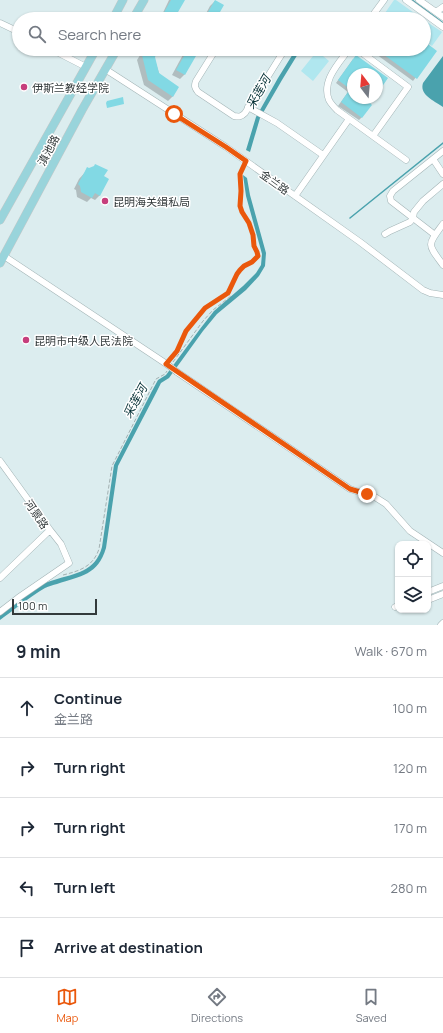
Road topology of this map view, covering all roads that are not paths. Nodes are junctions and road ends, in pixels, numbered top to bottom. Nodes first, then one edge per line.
1 (123, 0) edge
2 (144, 0) edge
3 (384, 0) edge
4 (406, 0) edge
5 (420, 0) edge
6 (443, 7) edge
7 (117, 12) edge
8 (137, 12) edge
9 (375, 12) edge
10 (422, 12) edge
11 (436, 12) junction
12 (443, 17) edge
13 (431, 18) edge
14 (0, 23) edge
15 (443, 27) edge
16 (12, 29) edge
17 (64, 56) edge
18 (92, 56) edge
19 (112, 56) edge
20 (212, 56) edge
21 (281, 56) edge
22 (344, 56) edge
23 (366, 56) edge
24 (86, 68) junction
25 (105, 69) junction
26 (251, 109) junction
27 (349, 119) junction
28 (373, 136) junction
29 (443, 151) edge
30 (324, 155) junction
31 (433, 159) junction
32 (406, 160) dead end
33 (443, 174) edge
34 (443, 184) edge
35 (295, 196) junction
36 (413, 218) junction
37 (0, 220) edge
38 (443, 224) edge
39 (385, 234) dead end
40 (435, 235) junction
41 (2, 259) edge
42 (443, 264) edge
43 (443, 295) edge
44 (0, 461) edge
45 (50, 530) junction
46 (443, 553) edge
47 (0, 578) edge
48 (443, 586) edge
49 (431, 591) edge
50 (443, 594) edge
51 (431, 599) edge
52 (0, 612) edge

1 - 7 main road
2 - 8 main road
3 - 9 street
4 - 10 street
5 - 11 street
6 - 11 street
11 - 12 street
13 - 15 street
14 - 16 street
17 - 24 street
18 - 24 main road, 滇池路
19 - 25 main road, 滇池路
20 - 26 street
21 - 26 street
22 - 27 street
23 - 28 street
24 - 37 main road, 滇池路
25 - 35 street, 金兰路
25 - 41 main road, 滇池路
26 - 30 street
27 - 28 street
27 - 30 street
28 - 32 street
29 - 31 street
30 - 35 street
31 - 33 street
31 - 36 street
34 - 36 street
35 - 43 street, 金兰路
36 - 39 street
36 - 40 street
38 - 40 street
40 - 42 street
41 - 46 street, bridge
44 - 45 street, 河景路
45 - 47 street, 河景路
45 - 52 street
48 - 49 street
50 - 51 street

